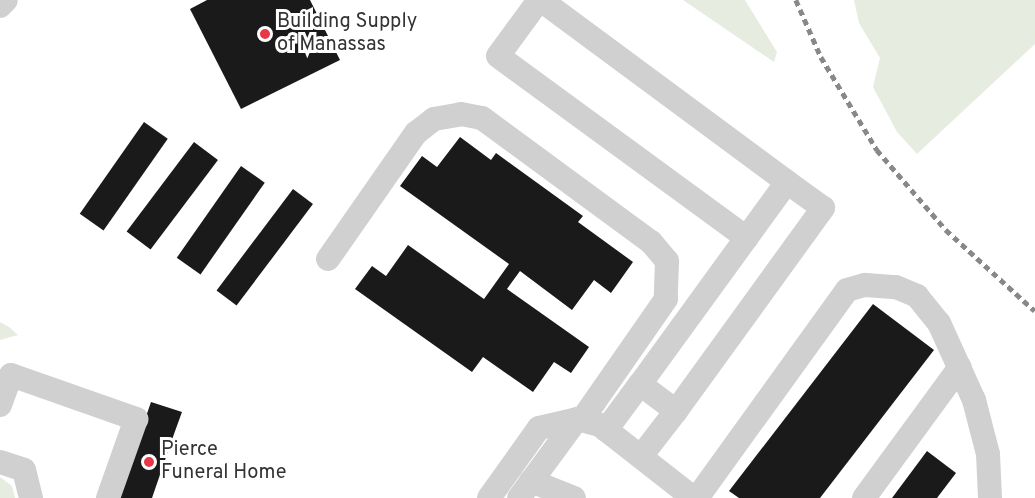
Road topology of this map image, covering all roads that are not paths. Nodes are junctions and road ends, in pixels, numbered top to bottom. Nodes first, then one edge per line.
1 (6, 0) edge
2 (540, 0) edge
3 (0, 6) edge
4 (787, 182) junction
5 (747, 238) junction
6 (328, 259) dead end
7 (960, 367) junction
8 (640, 384) junction
9 (0, 405) edge
10 (676, 411) junction
11 (579, 419) junction
12 (606, 430) junction
13 (642, 455) junction
14 (0, 462) edge
15 (525, 490) edge
16 (31, 498) edge
17 (108, 498) edge
18 (489, 498) edge
19 (574, 498) edge
20 (695, 498) edge
21 (864, 498) edge
22 (990, 498) edge

1 - 3 street
2 - 4 street
2 - 5 street
4 - 5 street
4 - 10 street
5 - 8 street
6 - 11 street
7 - 20 street
7 - 21 street
7 - 22 street
8 - 10 street
8 - 12 street
9 - 17 street
10 - 13 street
11 - 12 street
11 - 15 street
11 - 18 street
12 - 13 street
13 - 20 street
14 - 16 street
15 - 19 street

